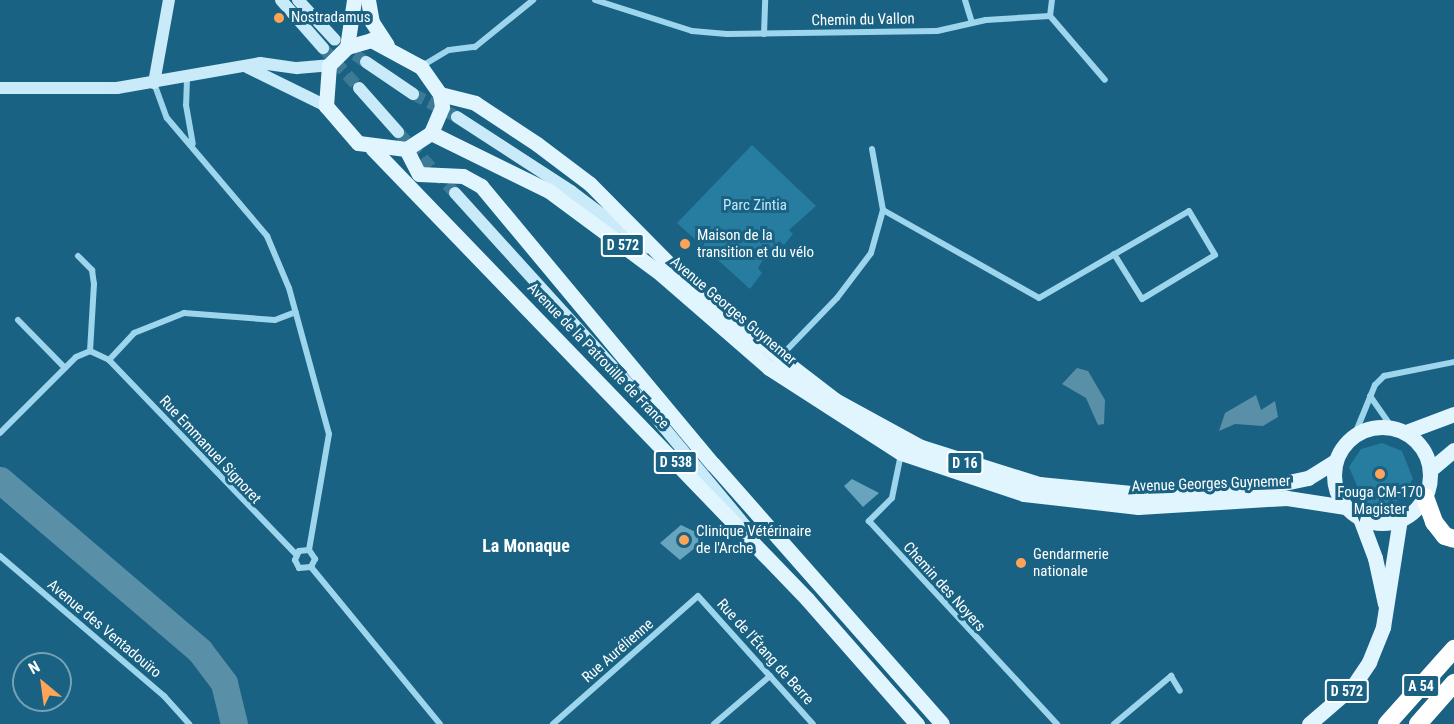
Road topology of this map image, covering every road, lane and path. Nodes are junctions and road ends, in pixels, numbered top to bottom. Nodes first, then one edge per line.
1 (169, 0) edge
2 (281, 0) edge
3 (298, 0) edge
4 (354, 0) edge
5 (368, 0) edge
6 (533, 0) edge
7 (595, 0) edge
8 (765, 0) edge
9 (965, 0) edge
10 (1052, 0) edge
11 (1050, 15) junction
12 (972, 23) junction
13 (764, 34) junction
14 (341, 44) junction
15 (387, 45) junction
16 (323, 48) tunnel mouth
17 (366, 62) tunnel mouth
18 (329, 65) junction
19 (248, 67) junction
20 (421, 67) junction
21 (187, 79) junction
22 (1105, 80) dead end
23 (154, 83) junction
24 (0, 88) edge
25 (359, 88) tunnel mouth
26 (413, 94) tunnel mouth
27 (441, 94) junction
28 (326, 106) junction
29 (457, 117) tunnel mouth
30 (398, 132) tunnel mouth
31 (431, 133) junction
32 (193, 144) junction
33 (372, 148) junction
34 (406, 149) junction
35 (872, 149) dead end
36 (455, 193) tunnel mouth
37 (882, 210) junction
38 (1114, 254) junction
39 (78, 256) dead end
40 (678, 273) junction
41 (296, 312) junction
42 (18, 321) dead end
43 (90, 351) junction
44 (109, 360) junction
45 (774, 362) junction
46 (1454, 362) edge
47 (65, 368) junction
48 (627, 383) junction
49 (1370, 396) junction
50 (1454, 414) edge
51 (1399, 430) junction
52 (0, 433) edge
53 (1355, 434) junction
54 (1454, 450) edge
55 (901, 453) junction
56 (1335, 461) junction
57 (713, 464) junction
58 (1430, 470) junction
59 (1425, 497) junction
60 (1345, 507) junction
61 (1360, 518) junction
62 (1400, 519) junction
63 (1454, 539) edge
64 (309, 550) junction
65 (296, 554) junction
66 (0, 556) edge
67 (311, 567) junction
68 (698, 596) joint
69 (807, 599) junction
70 (1386, 609) junction
71 (1454, 649) edge
72 (902, 675) junction
73 (770, 676) junction
74 (1454, 683) edge
75 (880, 684) junction
76 (1180, 691) dead end
77 (1454, 700) edge
78 (189, 724) edge
79 (440, 724) edge
80 (553, 724) edge
81 (714, 724) edge
82 (813, 724) edge
83 (917, 724) edge
84 (942, 724) edge
85 (1057, 724) edge
86 (1114, 724) edge
87 (1309, 724) edge
88 (1387, 724) edge
89 (1418, 724) edge
90 (1433, 724) edge

1 - 23 main road
2 - 16 main road
3 - 14 main road
4 - 14 main road
5 - 15 main road
6 - 20 street
7 - 13 street, Chemin du Vallon
8 - 13 street
9 - 12 street
10 - 11 street
11 - 12 street, Chemin du Vallon
11 - 22 street
12 - 13 street, Chemin du Vallon
14 - 15 main road
14 - 18 main road
15 - 20 main road
17 - 26 main road
18 - 19 main road
18 - 28 main road
19 - 21 main road
19 - 28 main road
20 - 27 main road
21 - 23 main road
21 - 32 street
23 - 24 main road
23 - 32 street
25 - 30 main road
27 - 31 main road
27 - 40 main road, Avenue Georges Guynemer
28 - 33 main road
29 - 40 main road, Avenue Georges Guynemer
31 - 34 main road
31 - 45 main road, Avenue Georges Guynemer / D 572
32 - 41 street
33 - 34 main road
33 - 69 main road, Avenue de la Patrouille de France / D 538
34 - 57 main road, D 538
35 - 37 street
36 - 48 main road
37 - 38 street
37 - 45 street
38 - 38 street
39 - 43 street
40 - 45 main road, Avenue Georges Guynemer / D 16
41 - 44 street
41 - 64 street
42 - 47 street
43 - 44 street, Rue Emmanuel Signoret
43 - 47 street
44 - 65 street, Rue Emmanuel Signoret
45 - 55 main road, Avenue Georges Guynemer / D 16
45 - 56 main road, Avenue Georges Guynemer / D 16
46 - 49 street
47 - 52 street
48 - 57 main road
48 - 69 main road
49 - 51 street
49 - 53 street
50 - 51 main road
51 - 53 main road
51 - 58 main road
53 - 56 main road
54 - 58 main road
55 - 60 main road, Avenue Georges Guynemer / D 16
55 - 85 street, Chemin des Noyers
56 - 60 main road
57 - 72 main road, D 538
58 - 59 main road
59 - 62 main road
59 - 63 highway
60 - 61 main road
61 - 62 main road
61 - 70 main road
62 - 70 main road, D 572
64 - 65 street
64 - 67 street
65 - 67 street, Rue Emmanuel Signoret
66 - 78 street, Avenue des Ventadouïro
67 - 79 street
68 - 73 street, Rue de l'Étang de Berre
68 - 80 street, Rue Aurélienne
69 - 75 main road, Avenue de la Patrouille de France / D 538
70 - 87 main road, D 572
71 - 88 highway, A 54
72 - 75 main road
72 - 84 main road, D 538
73 - 81 street
73 - 82 street, Rue de l'Étang de Berre
74 - 89 highway, A 54
75 - 83 main road, Avenue de la Patrouille de France / D 538
76 - 86 street
77 - 90 highway

